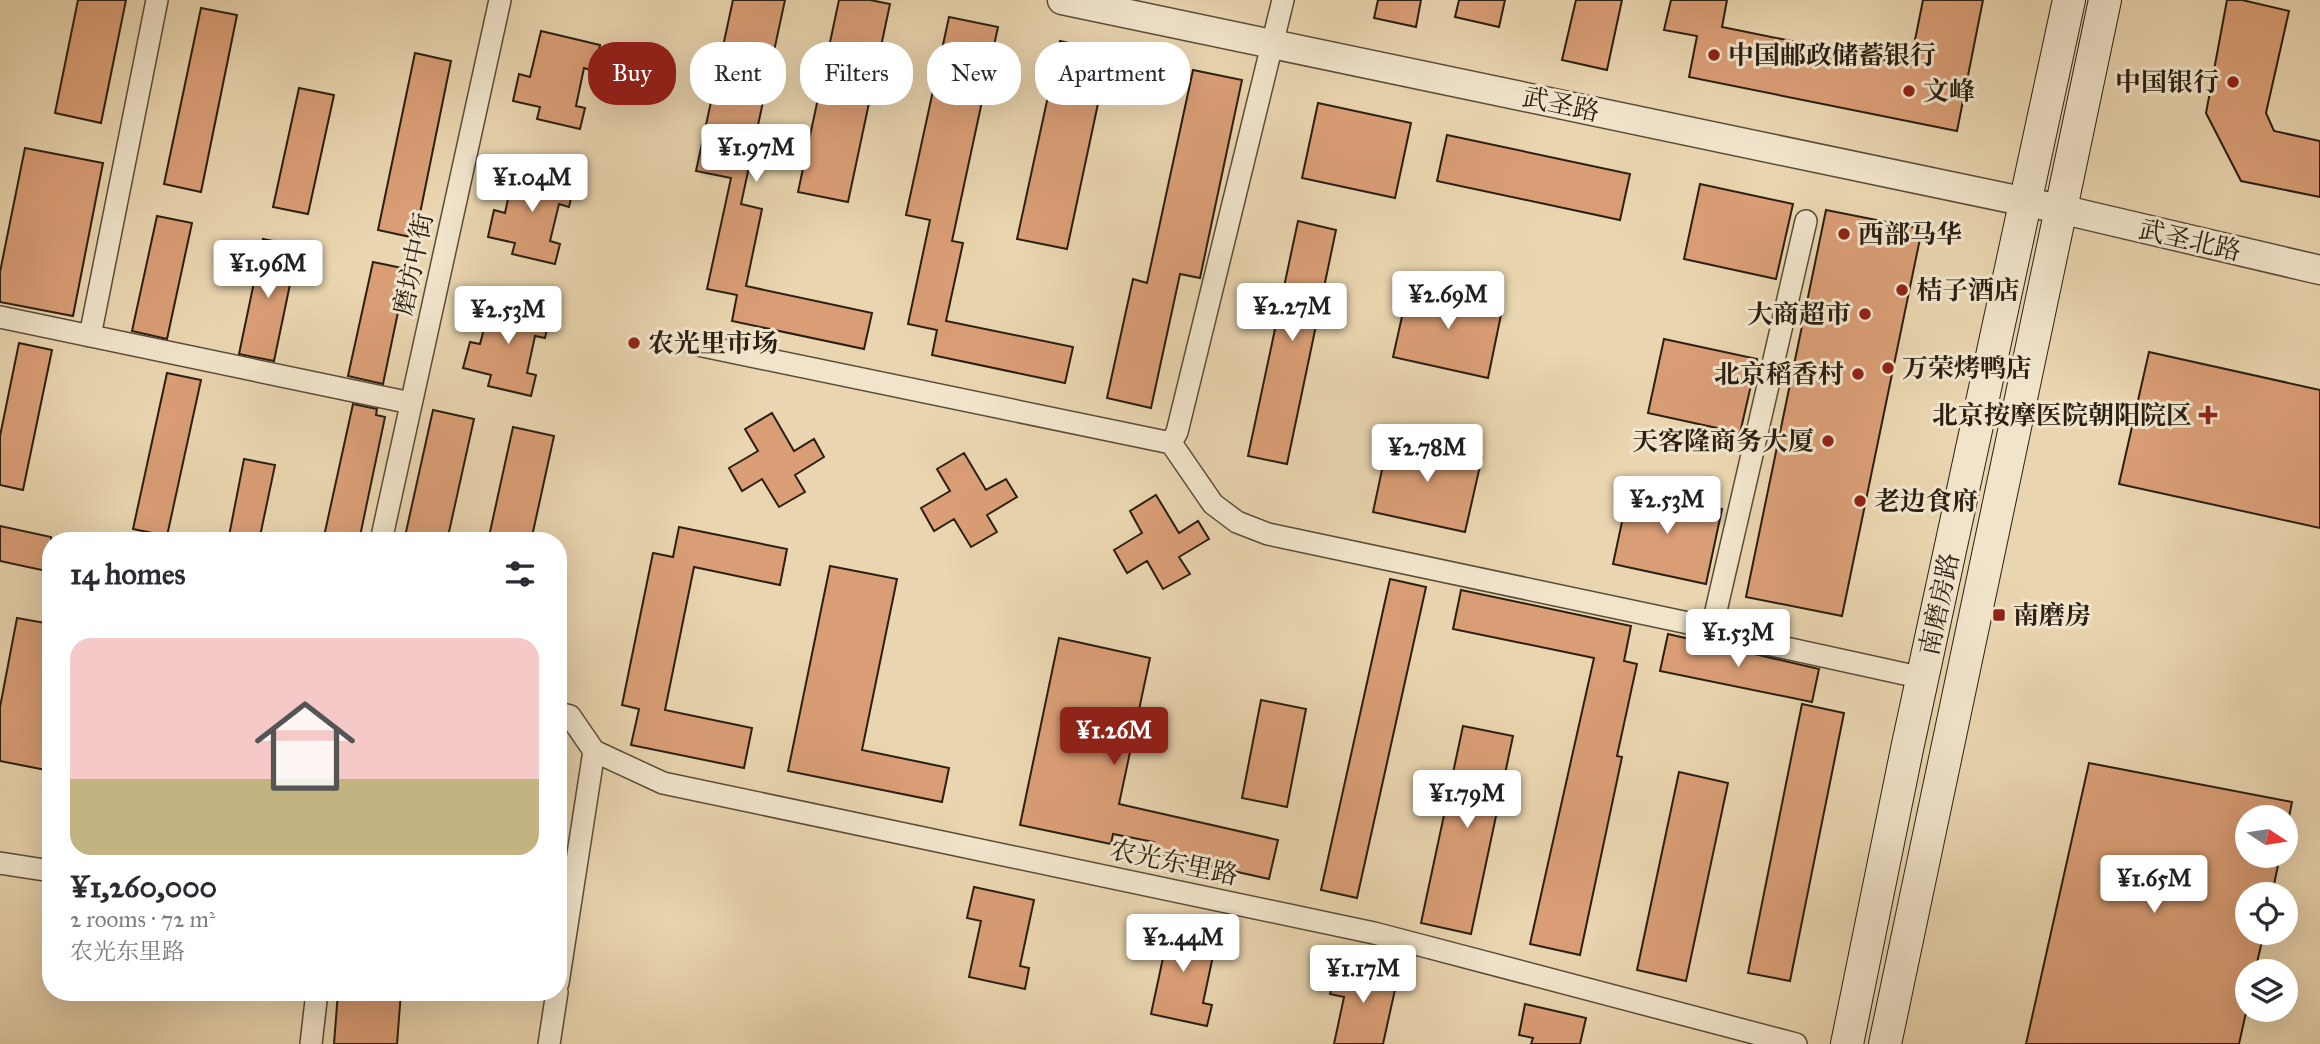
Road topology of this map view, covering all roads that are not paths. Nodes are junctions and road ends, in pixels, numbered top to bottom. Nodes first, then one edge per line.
1 (157, 0) edge
2 (500, 0) edge
3 (1062, 0) edge
4 (1283, 0) edge
5 (2069, 0) edge
6 (2105, 0) edge
7 (1273, 44) junction
8 (2026, 202) junction
9 (2060, 209) junction
10 (1806, 220) dead end
11 (2320, 271) edge
12 (0, 317) edge
13 (89, 336) junction
14 (693, 344) dead end
15 (411, 403) junction
16 (1171, 443) junction
17 (383, 532) edge
18 (1712, 628) junction
19 (1923, 678) junction
20 (567, 715) edge
21 (594, 751) junction
22 (0, 863) edge
23 (42, 869) edge
24 (567, 925) edge
25 (316, 1001) edge
26 (556, 1001) edge
27 (311, 1044) edge
28 (549, 1044) edge
29 (1796, 1044) edge
30 (1847, 1044) edge
31 (1885, 1044) edge

1 - 13 street
2 - 15 street, 磨坊中街
3 - 7 street, 武圣路
4 - 7 street
5 - 8 main road, 南磨房路
6 - 9 main road, 南磨房路
7 - 8 street, 武圣路
7 - 16 street
8 - 9 street, 武圣路
8 - 19 main road, 南磨房路
9 - 11 street, 武圣北路
9 - 31 main road, 南磨房路
10 - 18 street
12 - 13 street
13 - 15 street
14 - 16 street
15 - 17 street, 磨坊中街
16 - 18 street
18 - 19 street
19 - 30 main road, 南磨房路
20 - 21 street
21 - 24 street
21 - 29 street, 农光东里路
22 - 23 street
25 - 27 street
26 - 28 street

